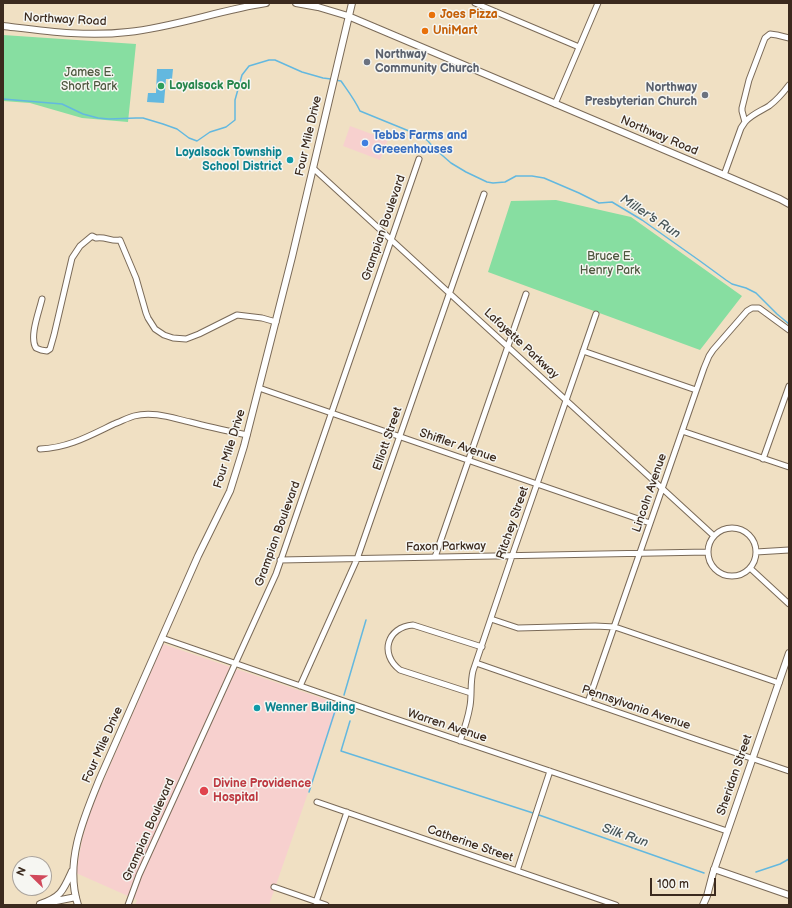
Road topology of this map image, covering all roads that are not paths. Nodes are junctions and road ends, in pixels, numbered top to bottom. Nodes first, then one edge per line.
1 (266, 3) edge
2 (296, 3) edge
3 (352, 3) edge
4 (475, 3) edge
5 (598, 3) edge
6 (348, 16) junction
7 (3, 26) edge
8 (789, 38) edge
9 (579, 47) junction
10 (789, 86) edge
11 (555, 104) junction
12 (745, 122) junction
13 (419, 159) dead end
14 (313, 168) junction
15 (724, 175) junction
16 (484, 194) dead end
17 (789, 204) edge
18 (391, 239) junction
19 (450, 292) junction
20 (526, 294) dead end
21 (42, 299) dead end
22 (596, 314) dead end
23 (276, 322) junction
24 (789, 330) edge
25 (508, 346) junction
26 (583, 351) junction
27 (789, 386) edge
28 (259, 388) junction
29 (696, 390) junction
30 (566, 399) junction
31 (331, 413) junction
32 (682, 430) junction
33 (247, 435) junction
34 (400, 436) junction
35 (40, 449) dead end
36 (764, 459) junction
37 (468, 460) junction
38 (789, 467) edge
39 (537, 484) junction
40 (662, 487) junction
41 (650, 523) junction
42 (714, 536) junction
43 (789, 550) edge
44 (708, 552) junction
45 (756, 552) junction
46 (640, 554) junction
47 (512, 556) junction
48 (435, 557) junction
49 (357, 559) junction
50 (280, 560) junction
51 (750, 568) junction
52 (789, 604) edge
53 (490, 619) junction
54 (614, 627) junction
55 (162, 638) junction
56 (482, 647) junction
57 (789, 652) edge
58 (235, 664) junction
59 (476, 664) junction
60 (778, 683) junction
61 (300, 686) junction
62 (471, 693) junction
63 (588, 702) junction
64 (460, 741) junction
65 (752, 758) junction
66 (550, 771) junction
67 (789, 771) edge
68 (317, 802) dead end
69 (347, 812) junction
70 (727, 831) junction
71 (73, 867) junction
72 (714, 869) junction
73 (517, 871) junction
74 (274, 887) dead end
75 (789, 895) edge
76 (76, 897) junction
77 (316, 902) junction
78 (37, 904) edge
79 (47, 905) edge
80 (78, 905) edge
81 (128, 905) edge
82 (326, 905) edge
83 (616, 905) edge
84 (703, 905) edge

1 - 7 street, Northway Road
2 - 6 street, Northway Road
3 - 6 street, Four Mile Drive
4 - 9 street
5 - 9 street
6 - 11 street, Northway Road
6 - 14 street, Four Mile Drive
8 - 12 street
9 - 11 street
10 - 12 street
11 - 15 street, Northway Road
12 - 15 street
13 - 18 street, Grampian Boulevard
14 - 18 street, Lafayette Parkway
14 - 23 street, Four Mile Drive
15 - 17 street, Northway Road
16 - 19 street, Elliott Street
18 - 19 street, Lafayette Parkway
18 - 31 street, Grampian Boulevard
19 - 25 street, Lafayette Parkway
19 - 34 street, Elliott Street
20 - 25 street
21 - 23 street
22 - 26 street, Ritchey Street
23 - 28 street, Four Mile Drive
24 - 29 street, Lincoln Avenue
25 - 30 street, Lafayette Parkway
25 - 37 street
26 - 29 street
26 - 30 street, Ritchey Street
27 - 36 street
28 - 31 street, Shiffler Avenue
28 - 33 street, Four Mile Drive
29 - 32 street, Lincoln Avenue
30 - 39 street, Ritchey Street
30 - 40 street, Lafayette Parkway
31 - 34 street, Shiffler Avenue
31 - 50 street, Grampian Boulevard
32 - 36 street
32 - 40 street, Lincoln Avenue
33 - 35 street
33 - 55 street, Four Mile Drive
34 - 37 street, Shiffler Avenue
34 - 49 street, Elliott Street
36 - 38 street
37 - 39 street, Shiffler Avenue
37 - 48 street
39 - 41 street, Shiffler Avenue
39 - 47 street, Ritchey Street
40 - 41 street, Lincoln Avenue
40 - 42 street, Lafayette Parkway
41 - 46 street, Lincoln Avenue
42 - 44 street
42 - 45 street
43 - 45 street
44 - 46 street, Faxon Parkway
44 - 51 street
45 - 51 street
46 - 47 street, Faxon Parkway
46 - 54 street, Lincoln Avenue
47 - 48 street, Faxon Parkway
47 - 53 street, Ritchey Street
48 - 49 street, Faxon Parkway
49 - 50 street, Faxon Parkway
49 - 61 street, Elliott Street
50 - 58 street, Grampian Boulevard
51 - 52 street
53 - 54 street
53 - 56 street, Ritchey Street
54 - 60 street
54 - 63 street, Lincoln Avenue
55 - 58 street, Warren Avenue
55 - 71 street, Four Mile Drive
56 - 59 street, Ritchey Street
56 - 62 street
57 - 60 street, Sheridan Street
58 - 61 street, Warren Avenue
58 - 81 street, Grampian Boulevard
59 - 62 street, Ritchey Street
59 - 63 street, Pennsylvania Avenue
60 - 65 street, Sheridan Street
61 - 64 street, Warren Avenue
62 - 64 street, Ritchey Street
63 - 65 street, Pennsylvania Avenue
64 - 66 street, Warren Avenue
65 - 67 street, Pennsylvania Avenue
65 - 70 street, Sheridan Street
66 - 70 street, Warren Avenue
66 - 73 street
68 - 69 street, Catherine Street
69 - 73 street, Catherine Street
69 - 77 street
70 - 72 street, Sheridan Street
71 - 76 street, Four Mile Drive
71 - 78 street
72 - 75 street
72 - 84 street, Sheridan Street
73 - 83 street, Catherine Street
74 - 77 street
76 - 78 street
76 - 80 street, Four Mile Drive
77 - 82 street
78 - 79 street

